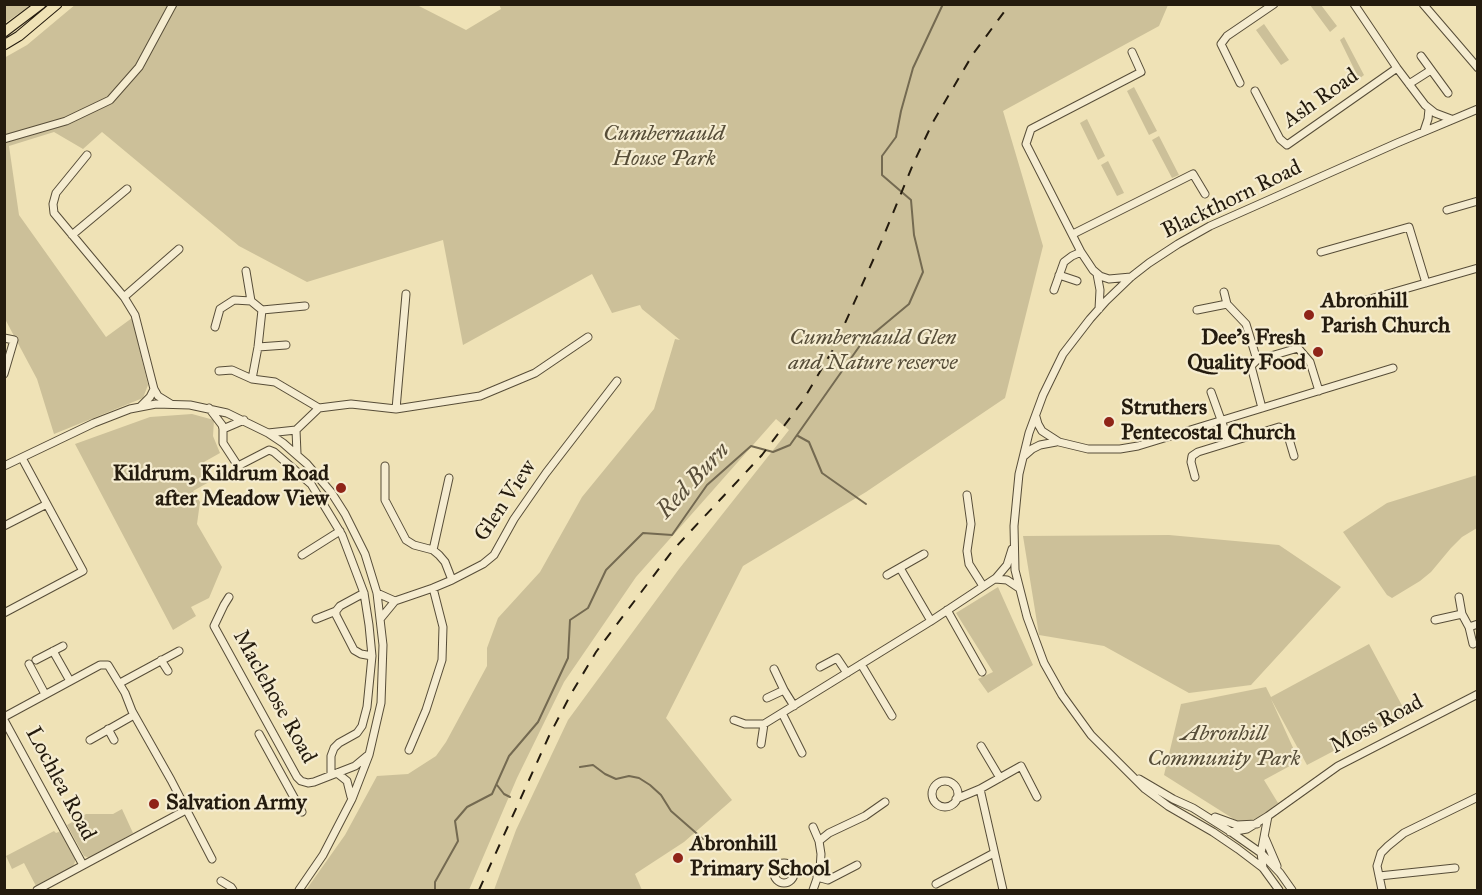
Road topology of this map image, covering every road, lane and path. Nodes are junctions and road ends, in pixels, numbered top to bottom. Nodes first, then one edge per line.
1 (41, 4) edge
2 (57, 4) edge
3 (173, 4) edge
4 (1274, 4) edge
5 (1354, 4) edge
6 (1423, 4) edge
7 (4, 32) edge
8 (4, 45) edge
9 (1132, 52) dead end
10 (1420, 56) dead end
11 (1397, 68) junction
12 (1478, 68) edge
13 (1431, 70) junction
14 (1240, 83) dead end
15 (1409, 84) junction
16 (1255, 91) dead end
17 (1448, 93) dead end
18 (1429, 109) junction
19 (1478, 109) edge
20 (1452, 120) junction
21 (1424, 131) junction
22 (4, 139) edge
23 (87, 155) dead end
24 (127, 189) dead end
25 (1205, 194) dead end
26 (1478, 201) edge
27 (1447, 210) dead end
28 (1073, 234) junction
29 (72, 236) junction
30 (179, 249) dead end
31 (1081, 252) junction
32 (1321, 252) dead end
33 (1478, 268) edge
34 (246, 272) dead end
35 (1097, 274) junction
36 (1059, 275) junction
37 (1131, 277) junction
38 (1077, 281) dead end
39 (1426, 283) junction
40 (1054, 290) dead end
41 (1224, 292) dead end
42 (406, 294) dead end
43 (124, 297) junction
44 (251, 301) junction
45 (1356, 303) dead end
46 (1227, 304) junction
47 (305, 306) dead end
48 (1099, 309) junction
49 (262, 310) junction
50 (1197, 310) dead end
51 (215, 327) dead end
52 (588, 337) dead end
53 (4, 338) edge
54 (286, 345) dead end
55 (258, 347) junction
56 (1257, 360) junction
57 (1393, 369) dead end
58 (219, 371) dead end
59 (4, 374) edge
60 (252, 379) junction
61 (617, 381) dead end
62 (154, 389) junction
63 (1319, 391) junction
64 (1211, 392) dead end
65 (171, 404) junction
66 (140, 407) junction
67 (209, 408) junction
68 (319, 408) junction
69 (1262, 408) junction
70 (396, 409) junction
71 (1036, 415) junction
72 (244, 420) junction
73 (1221, 421) junction
74 (223, 429) junction
75 (296, 430) junction
76 (268, 432) junction
77 (1059, 442) junction
78 (1229, 442) junction
79 (297, 454) junction
80 (1294, 456) dead end
81 (1023, 457) junction
82 (22, 458) junction
83 (4, 466) edge
84 (384, 466) dead end
85 (1195, 477) dead end
86 (449, 478) dead end
87 (967, 495) dead end
88 (47, 504) junction
89 (4, 525) edge
90 (340, 531) junction
91 (1014, 542) junction
92 (433, 550) junction
93 (924, 554) dead end
94 (302, 555) dead end
95 (900, 568) junction
96 (887, 575) dead end
97 (994, 579) junction
98 (452, 580) junction
99 (983, 586) junction
100 (433, 588) junction
101 (1019, 588) junction
102 (377, 592) junction
103 (364, 593) junction
104 (229, 597) dead end
105 (1459, 597) dead end
106 (395, 601) junction
107 (336, 610) junction
108 (947, 610) junction
109 (4, 613) edge
110 (1462, 614) junction
111 (381, 618) junction
112 (316, 619) dead end
113 (1435, 620) dead end
114 (931, 621) junction
115 (1478, 624) edge
116 (1469, 627) junction
117 (1473, 644) dead end
118 (63, 646) dead end
119 (53, 651) junction
120 (179, 651) dead end
121 (372, 656) junction
122 (36, 660) dead end
123 (161, 660) junction
124 (29, 664) dead end
125 (861, 664) junction
126 (820, 667) dead end
127 (774, 669) dead end
128 (168, 671) dead end
129 (982, 672) dead end
130 (847, 673) junction
131 (70, 681) junction
132 (120, 683) junction
133 (784, 690) junction
134 (45, 694) junction
135 (1478, 694) edge
136 (767, 698) dead end
137 (794, 706) junction
138 (133, 713) junction
139 (782, 713) junction
140 (892, 716) dead end
141 (4, 718) edge
142 (734, 720) dead end
143 (764, 724) junction
144 (108, 729) junction
145 (259, 734) dead end
146 (90, 740) dead end
147 (114, 740) dead end
148 (761, 744) dead end
149 (981, 746) dead end
150 (409, 750) dead end
151 (802, 753) dead end
152 (369, 754) junction
153 (286, 758) junction
154 (276, 765) junction
155 (334, 774) junction
156 (1131, 775) junction
157 (1000, 778) junction
158 (980, 789) junction
159 (1038, 797) dead end
160 (1478, 797) edge
161 (352, 799) junction
162 (957, 799) dead end
163 (885, 802) dead end
164 (1193, 808) junction
165 (186, 810) junction
166 (302, 812) dead end
167 (1268, 816) junction
168 (1257, 824) junction
169 (813, 827) dead end
170 (1214, 832) junction
171 (1231, 832) junction
172 (1265, 838) junction
173 (819, 842) junction
174 (994, 853) junction
175 (1261, 854) junction
176 (212, 859) dead end
177 (857, 865) dead end
178 (83, 866) junction
179 (1263, 868) junction
180 (1455, 868) dead end
181 (794, 872) dead end
182 (1281, 873) junction
183 (819, 874) junction
184 (1379, 876) junction
185 (221, 881) dead end
186 (936, 884) dead end
187 (37, 891) edge
188 (233, 891) edge
189 (299, 891) edge
190 (813, 891) edge
191 (1003, 891) edge
192 (1279, 891) edge
193 (1292, 891) edge
194 (1382, 891) edge

1 - 7 main road
2 - 8 main road
3 - 22 street
4 - 14 street
5 - 11 street
6 - 12 street
9 - 28 street
10 - 13 street
11 - 15 street
11 - 16 street, Ash Road
13 - 15 street
13 - 17 street
15 - 18 street
18 - 20 street
18 - 21 street
19 - 20 street, Blackthorn Road
20 - 21 street, Blackthorn Road
21 - 37 street, Blackthorn Road
23 - 29 street
24 - 29 street
25 - 28 street
26 - 27 street
28 - 31 street
29 - 43 street
30 - 43 street
31 - 35 street
31 - 36 street
32 - 39 street
33 - 39 street
34 - 44 street
35 - 37 street
35 - 48 street
36 - 38 street
36 - 40 street
37 - 48 street, Blackthorn Road
39 - 45 street
41 - 46 street
42 - 70 street
43 - 62 street
44 - 49 street
44 - 51 street
46 - 50 street
46 - 56 street
47 - 49 street
48 - 71 street, Blackthorn Road
49 - 55 street
52 - 70 street
53 - 59 street
54 - 55 street
55 - 60 street
56 - 63 street
56 - 69 street
57 - 63 street
58 - 60 street
60 - 68 street
61 - 98 street, Glen View
62 - 65 street
62 - 66 street
63 - 69 street
64 - 73 street
65 - 66 street
65 - 67 street
66 - 82 street
67 - 72 street
67 - 74 street
68 - 70 street
68 - 75 street
69 - 73 street
71 - 77 street
71 - 81 street, Blackthorn Road
72 - 74 street
72 - 76 street
73 - 77 street
73 - 78 street
74 - 90 street
75 - 76 street
75 - 79 street
76 - 79 street
77 - 81 street
78 - 80 street
78 - 85 street
79 - 102 street
81 - 91 street, Blackthorn Road
82 - 83 street
82 - 88 street
84 - 92 street
86 - 92 street
87 - 99 street
88 - 89 street
88 - 109 street
90 - 94 street
90 - 103 street
91 - 97 street
91 - 101 street, Blackthorn Road
92 - 98 street
93 - 95 street
95 - 96 street
95 - 114 street
97 - 99 street
97 - 101 street
98 - 100 street, Glen View
99 - 108 street
100 - 106 street, Glen View
100 - 150 street
101 - 156 street, Blackthorn Road
102 - 106 street
102 - 111 street
103 - 107 street
103 - 121 street
104 - 153 street, Maclehose Road
105 - 110 street
106 - 111 street
107 - 112 street
107 - 121 street
108 - 114 street
108 - 129 street
110 - 113 street
110 - 116 street
111 - 152 street
114 - 125 street
115 - 116 street
116 - 117 street
118 - 119 street
119 - 122 street
119 - 131 street
120 - 123 street
121 - 155 street
123 - 128 street
123 - 132 street
124 - 134 street, Lochlea Road
125 - 130 street
125 - 140 street
126 - 130 street
127 - 133 street
130 - 137 street
131 - 132 street, Lochlea Road
131 - 134 street, Lochlea Road
132 - 138 street, Lochlea Road
133 - 136 street
133 - 137 street
134 - 141 street, Lochlea Road
135 - 167 street, Moss Road
137 - 139 street
138 - 144 street
138 - 165 street, Lochlea Road
139 - 143 street
139 - 151 street
141 - 178 street, Lochlea Road
142 - 143 street
143 - 148 street
144 - 146 street
144 - 147 street
145 - 154 street
149 - 157 street
152 - 155 street, Maclehose Road
152 - 161 street
153 - 154 street
153 - 155 street, Maclehose Road
154 - 166 street
155 - 161 street, Maclehose Road
156 - 164 street, Blackthorn Road
156 - 170 street, Blackthorn Road
157 - 158 street
157 - 159 street
158 - 162 street
158 - 174 street
160 - 184 street
161 - 189 street
163 - 173 street
164 - 168 street
164 - 171 street, Blackthorn Road
165 - 176 street, Lochlea Road
165 - 178 street
167 - 168 street, Moss Road
167 - 172 street
168 - 171 street, Moss Road
169 - 173 street
170 - 171 street, Moss Road
170 - 179 street, Blackthorn Road
171 - 175 street, Blackthorn Road
172 - 175 street
172 - 182 street
173 - 183 street
174 - 186 street
174 - 191 street
175 - 179 street
175 - 182 street, Blackthorn Road
177 - 183 street
178 - 187 street
179 - 192 street, Blackthorn Road
180 - 184 street
181 - 183 street
182 - 193 street, Blackthorn Road
183 - 190 street
184 - 194 street
185 - 188 street

